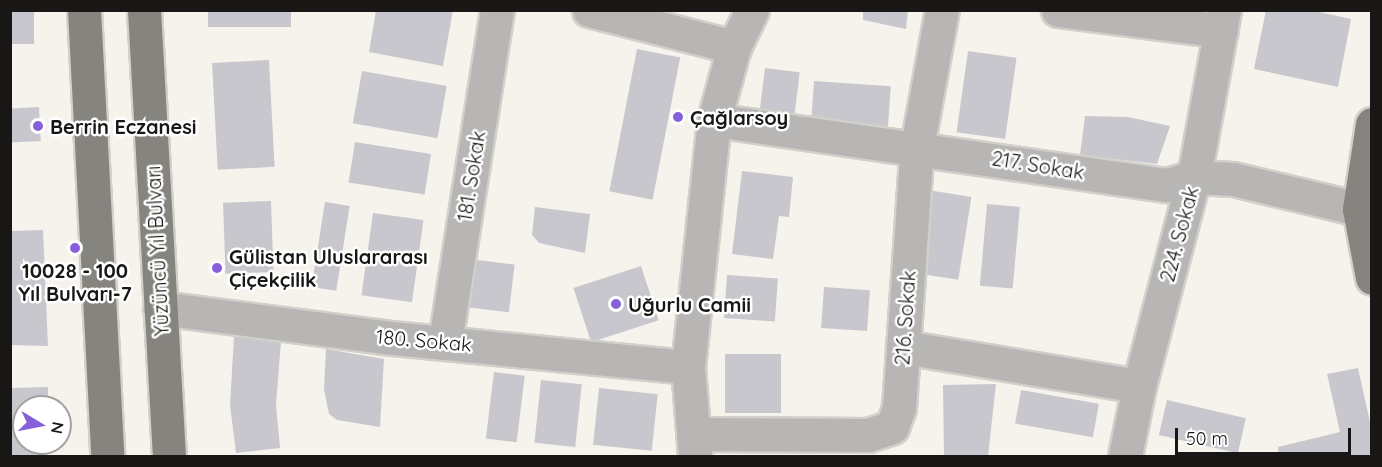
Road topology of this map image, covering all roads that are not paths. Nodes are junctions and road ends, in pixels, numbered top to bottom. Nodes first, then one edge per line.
1 (84, 10) edge
2 (144, 10) edge
3 (497, 10) edge
4 (589, 10) edge
5 (752, 10) edge
6 (942, 10) edge
7 (1058, 10) edge
8 (1223, 21) edge
9 (734, 47) junction
10 (714, 120) junction
11 (1371, 124) edge
12 (917, 147) junction
13 (1194, 177) junction
14 (1359, 208) junction
15 (1371, 278) edge
16 (160, 308) junction
17 (445, 342) junction
18 (903, 347) junction
19 (688, 367) junction
20 (1139, 386) junction
21 (694, 445) edge
22 (107, 456) edge
23 (169, 456) edge
24 (1125, 456) edge

1 - 22 main road
2 - 16 main road, Yüzüncü Yıl Bulvarı
3 - 17 street, 181. Sokak
4 - 9 street
5 - 9 street
6 - 12 street, 216. Sokak
7 - 8 street
8 - 13 street, 224. Sokak
9 - 10 street
10 - 12 street, 217. Sokak
10 - 19 street
11 - 14 main road
12 - 13 street, 217. Sokak
12 - 18 street, 216. Sokak
13 - 14 street, 217. Sokak
13 - 20 street, 224. Sokak
14 - 15 main road
16 - 17 street, 180. Sokak
16 - 23 main road, Yüzüncü Yıl Bulvarı
17 - 19 street, 180. Sokak
18 - 20 street
18 - 21 street, 216. Sokak
19 - 21 street
20 - 24 street, 224. Sokak

